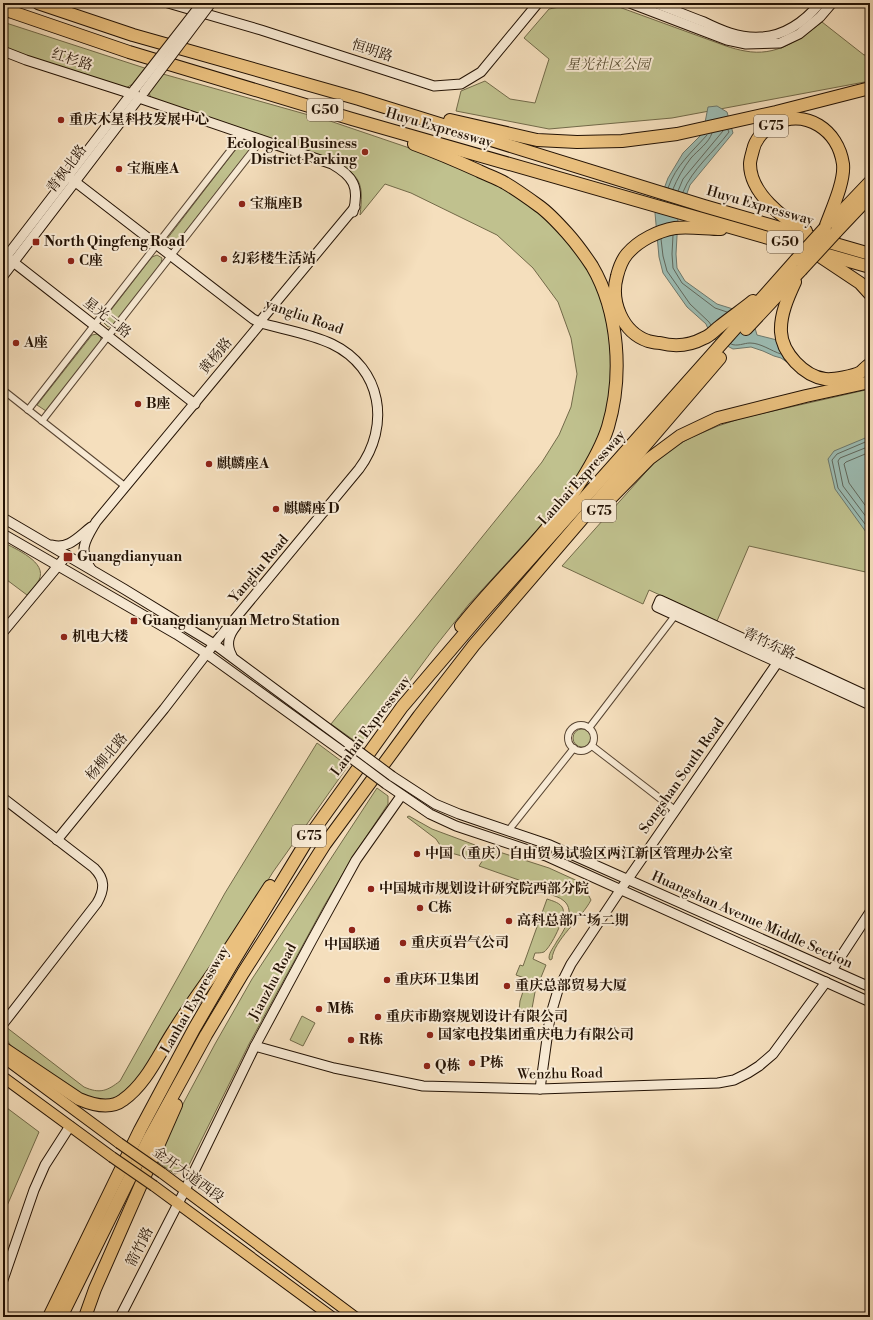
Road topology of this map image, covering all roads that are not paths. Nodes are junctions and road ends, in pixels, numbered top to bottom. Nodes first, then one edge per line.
1 (38, 3) edge
2 (168, 3) edge
3 (202, 3) edge
4 (211, 3) edge
5 (538, 3) edge
6 (630, 3) edge
7 (655, 3) edge
8 (820, 3) edge
9 (832, 3) edge
10 (3, 8) edge
11 (3, 51) edge
12 (870, 88) edge
13 (138, 93) junction
14 (360, 99) junction
15 (352, 119) junction
16 (244, 133) junction
17 (262, 139) junction
18 (73, 178) junction
19 (870, 182) edge
20 (870, 196) edge
21 (870, 203) edge
22 (355, 207) joint
23 (856, 210) junction
24 (698, 223) junction
25 (831, 235) junction
26 (158, 244) junction
27 (809, 249) junction
28 (172, 254) junction
29 (870, 254) edge
30 (7, 258) edge
31 (870, 267) edge
32 (3, 276) edge
33 (780, 292) junction
34 (870, 294) edge
35 (263, 321) junction
36 (95, 326) junction
37 (108, 336) junction
38 (870, 364) edge
39 (870, 382) edge
40 (3, 390) edge
41 (195, 404) junction
42 (28, 410) junction
43 (662, 419) junction
44 (42, 421) junction
45 (126, 487) junction
46 (3, 518) edge
47 (96, 522) junction
48 (3, 534) edge
49 (49, 545) junction
50 (67, 555) junction
51 (58, 567) junction
52 (91, 569) junction
53 (522, 589) junction
54 (658, 604) dead end
55 (678, 613) junction
56 (3, 632) edge
57 (214, 644) junction
58 (207, 654) junction
59 (232, 656) junction
60 (779, 660) junction
61 (222, 664) junction
62 (178, 692) junction
63 (870, 697) edge
64 (870, 705) edge
65 (402, 707) junction
66 (589, 728) junction
67 (592, 746) junction
68 (574, 748) junction
69 (401, 796) junction
70 (3, 798) edge
71 (675, 810) junction
72 (508, 830) junction
73 (311, 834) junction
74 (57, 840) junction
75 (627, 880) junction
76 (620, 889) junction
77 (870, 912) edge
78 (832, 970) junction
79 (826, 982) junction
80 (870, 988) edge
81 (870, 1002) edge
82 (3, 1024) edge
83 (206, 1035) junction
84 (3, 1042) edge
85 (255, 1046) junction
86 (3, 1048) edge
87 (9, 1056) edge
88 (3, 1076) edge
89 (540, 1089) junction
90 (70, 1126) junction
91 (185, 1190) junction
92 (178, 1204) junction
93 (3, 1280) edge
94 (48, 1317) edge
95 (61, 1317) edge
96 (85, 1317) edge
97 (120, 1317) edge
98 (332, 1317) edge
99 (354, 1317) edge

1 - 14 highway, Huyu Expressway / G50
2 - 5 street, 恒明路
3 - 13 street, 青枫北路, bridge
4 - 13 street, 青枫北路, bridge
6 - 9 street
7 - 8 street
10 - 15 highway, Huyu Expressway / G50
11 - 13 street, 红杉路
12 - 14 highway
13 - 16 street, 红杉路
13 - 18 street, 青枫北路
14 - 25 highway, Huyu Expressway / G50
15 - 24 highway, Huyu Expressway / G50
15 - 65 highway
16 - 17 street, 红杉路
16 - 26 street
17 - 22 street, 红杉路
17 - 28 street
18 - 26 street, yangliu Road
18 - 30 street, 青枫北路
19 - 25 highway
20 - 23 highway
21 - 23 highway
22 - 35 street, 黄杨路
23 - 25 highway
24 - 27 highway, Huyu Expressway / G50
24 - 33 highway
25 - 25 highway, G75
25 - 29 highway, G75
25 - 33 highway, bridge
26 - 28 street, yangliu Road
26 - 36 street
27 - 31 highway, Huyu Expressway / G50
27 - 34 highway
28 - 35 street, yangliu Road
28 - 37 street
30 - 32 street, 青枫北路
30 - 36 street, 星光二路
33 - 38 highway
33 - 43 highway, Lanhai Expressway / G75
35 - 41 street, 黄杨路
35 - 57 street, Yangliu Road
35 - 59 street, yangliu Road
36 - 37 street, 星光二路
36 - 42 street
37 - 41 street, 星光二路
37 - 44 street
39 - 53 highway, G75
40 - 42 street
41 - 45 street, 黄杨路
42 - 44 street
43 - 53 highway
43 - 65 highway, Lanhai Expressway / G75
44 - 45 street
45 - 47 street, 黄杨路
46 - 49 street, Huangshan Avenue Middle Section
47 - 49 street
47 - 52 street
48 - 51 street, Huangshan Avenue Middle Section
49 - 50 street, Huangshan Avenue Middle Section
50 - 51 street
50 - 52 street, Huangshan Avenue Middle Section
51 - 56 street
51 - 58 street, Huangshan Avenue Middle Section
52 - 57 street, Huangshan Avenue Middle Section
53 - 83 highway, Lanhai Expressway / G75
54 - 55 street, 青竹东路
55 - 60 street, 青竹东路
55 - 66 street
57 - 58 street, Yangliu Road
57 - 59 street, Huangshan Avenue Middle Section
58 - 61 street, Huangshan Avenue Middle Section
58 - 62 street, Yangliu Road
59 - 72 street, Huangshan Avenue Middle Section, bridge
60 - 63 street, 青竹东路
60 - 64 street, 青竹东路
60 - 71 street, Songshan South Road
61 - 62 street
61 - 69 street, Huangshan Avenue Middle Section, bridge
62 - 74 street, 杨柳北路
65 - 73 highway, Lanhai Expressway / G75
66 - 67 street
66 - 68 street
67 - 68 street
67 - 71 street
68 - 72 street
69 - 76 street, Huangshan Avenue Middle Section
69 - 85 street, Jianzhu Road
70 - 74 street
71 - 75 street, Songshan South Road
72 - 75 street, Huangshan Avenue Middle Section
73 - 87 highway
73 - 94 highway, Lanhai Expressway / G75
74 - 82 street
75 - 76 street, Songshan South Road
75 - 78 street, Huangshan Avenue Middle Section
76 - 79 street, Huangshan Avenue Middle Section
76 - 89 street, Songshan South Road
77 - 78 street
78 - 80 street, Huangshan Avenue Middle Section
79 - 81 street, Huangshan Avenue Middle Section
79 - 89 street, Wenzhu Road
83 - 95 highway, Lanhai Expressway / G75
83 - 96 highway
84 - 87 highway
85 - 89 street, Wenzhu Road
85 - 91 street, Jianzhu Road
86 - 87 highway
87 - 91 main road, 金开大道西段, bridge
88 - 90 main road, 金开大道西段
90 - 92 main road, 金开大道西段, bridge
90 - 93 street
91 - 92 street, 箭竹路
91 - 99 main road, 金开大道西段
92 - 97 street, 箭竹路
92 - 98 main road, 金开大道西段

